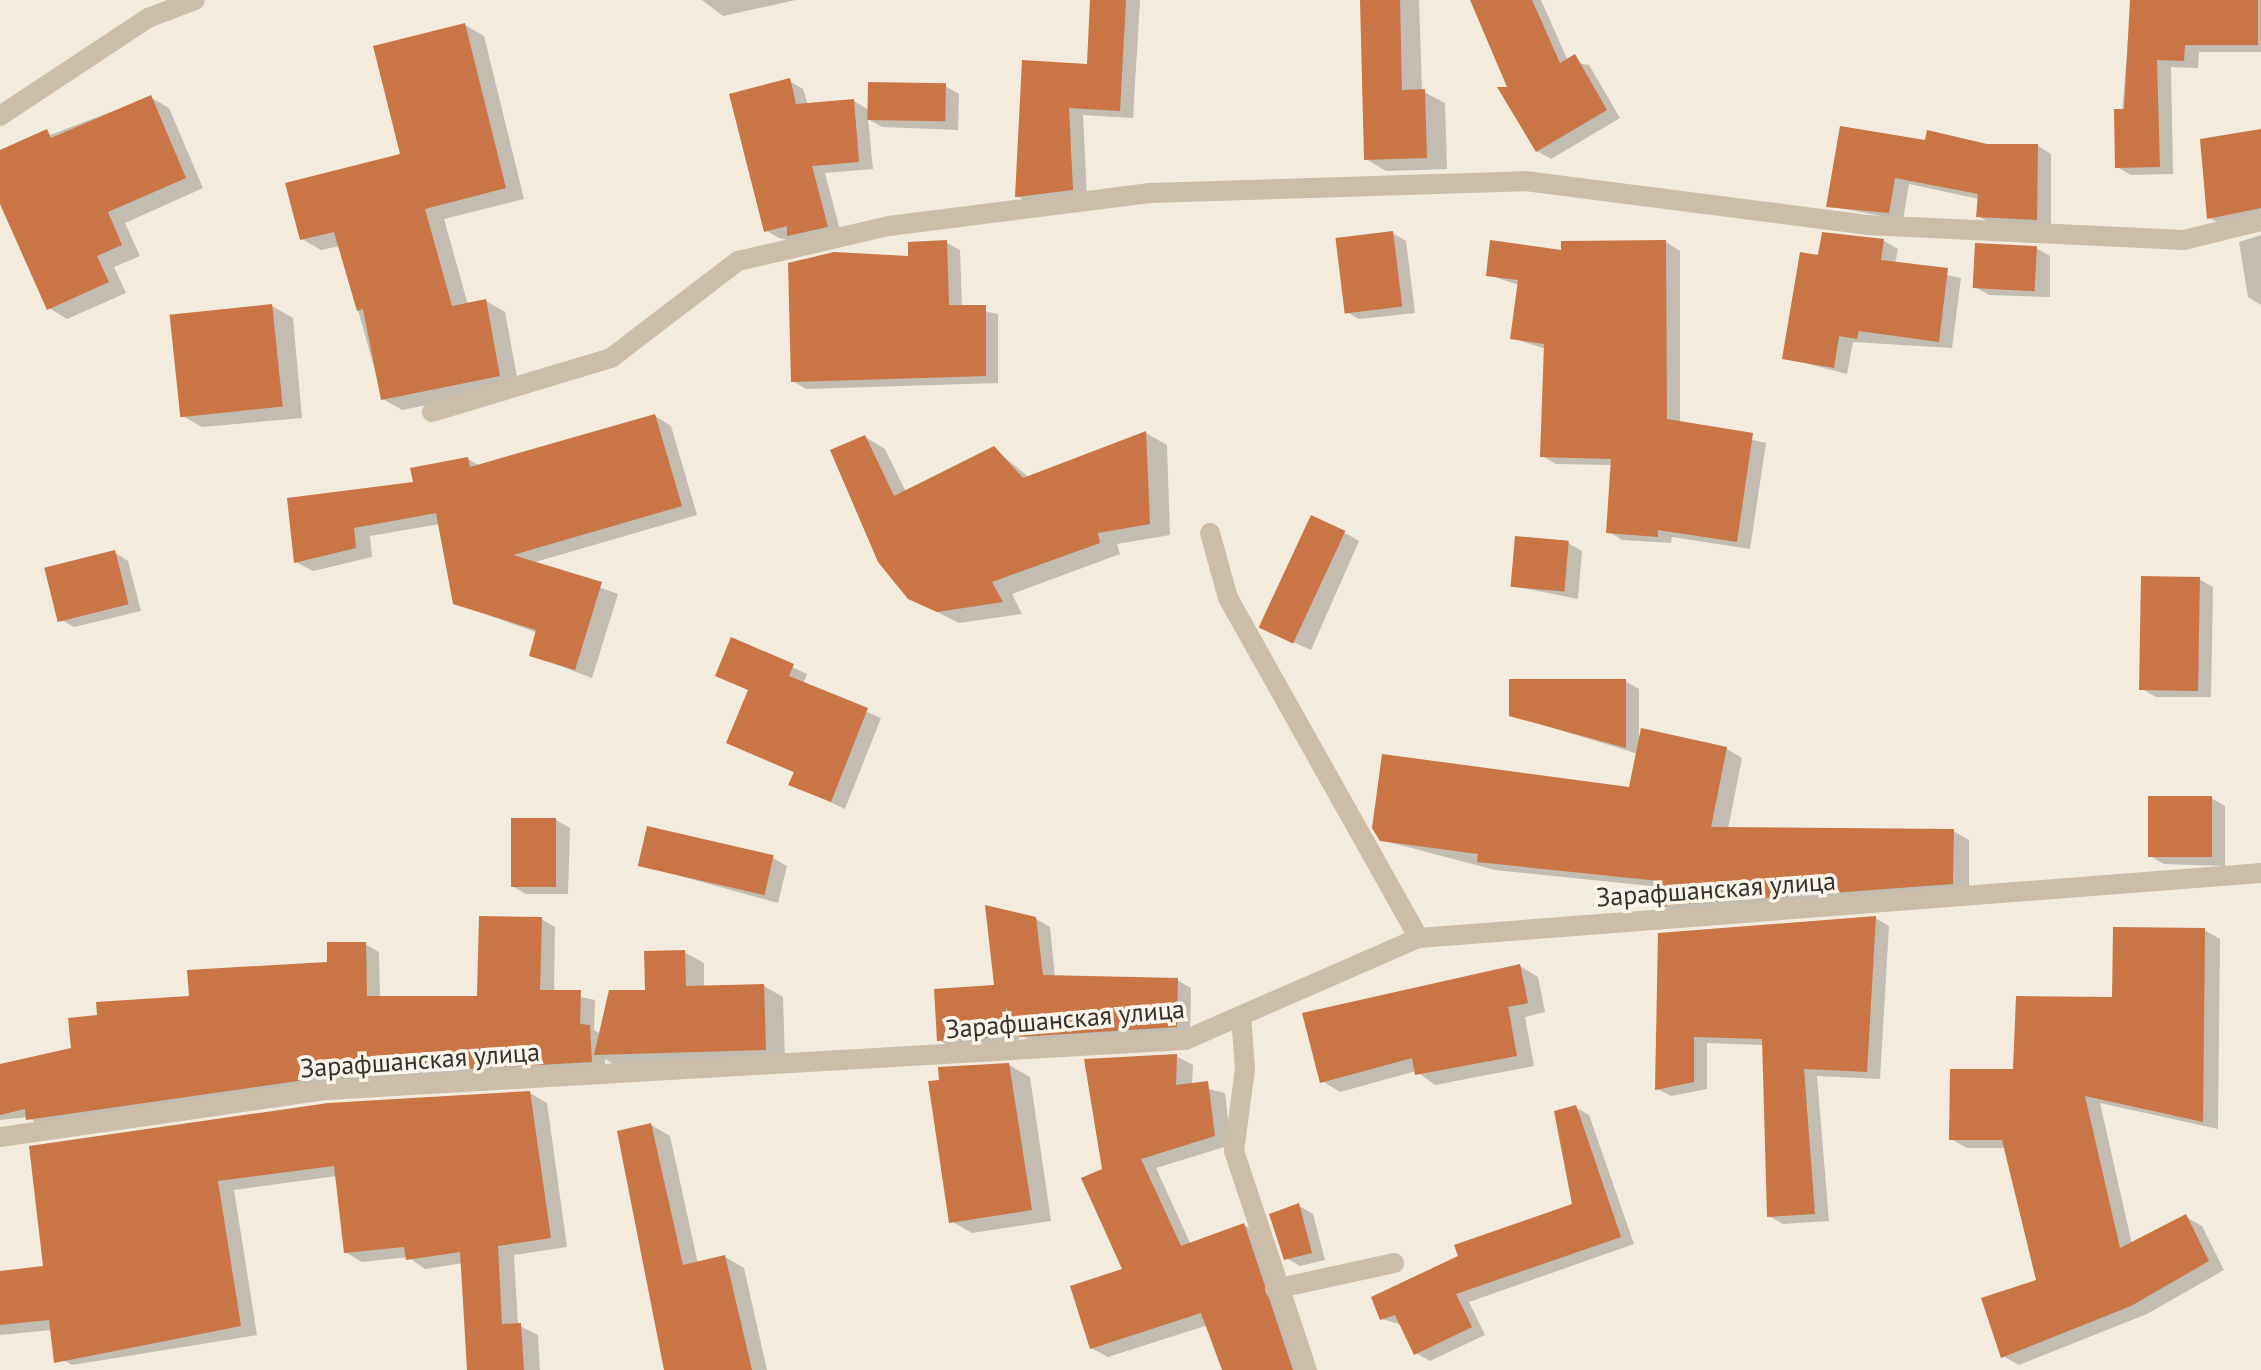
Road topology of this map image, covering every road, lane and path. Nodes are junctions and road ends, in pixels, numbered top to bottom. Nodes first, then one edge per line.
1 (195, 0) edge
2 (0, 116) edge
3 (2261, 221) edge
4 (432, 412) dead end
5 (1210, 533) dead end
6 (2261, 873) edge
7 (1419, 938) junction
8 (1241, 1016) junction
9 (0, 1137) edge
10 (1394, 1263) dead end
11 (1275, 1289) junction
12 (1307, 1370) edge

1 - 2 street
3 - 4 street
5 - 7 street
6 - 7 street, Зарафшанская улица
7 - 8 street, Зарафшанская улица
8 - 9 street, Зарафшанская улица
8 - 11 street
10 - 11 street
11 - 12 street

